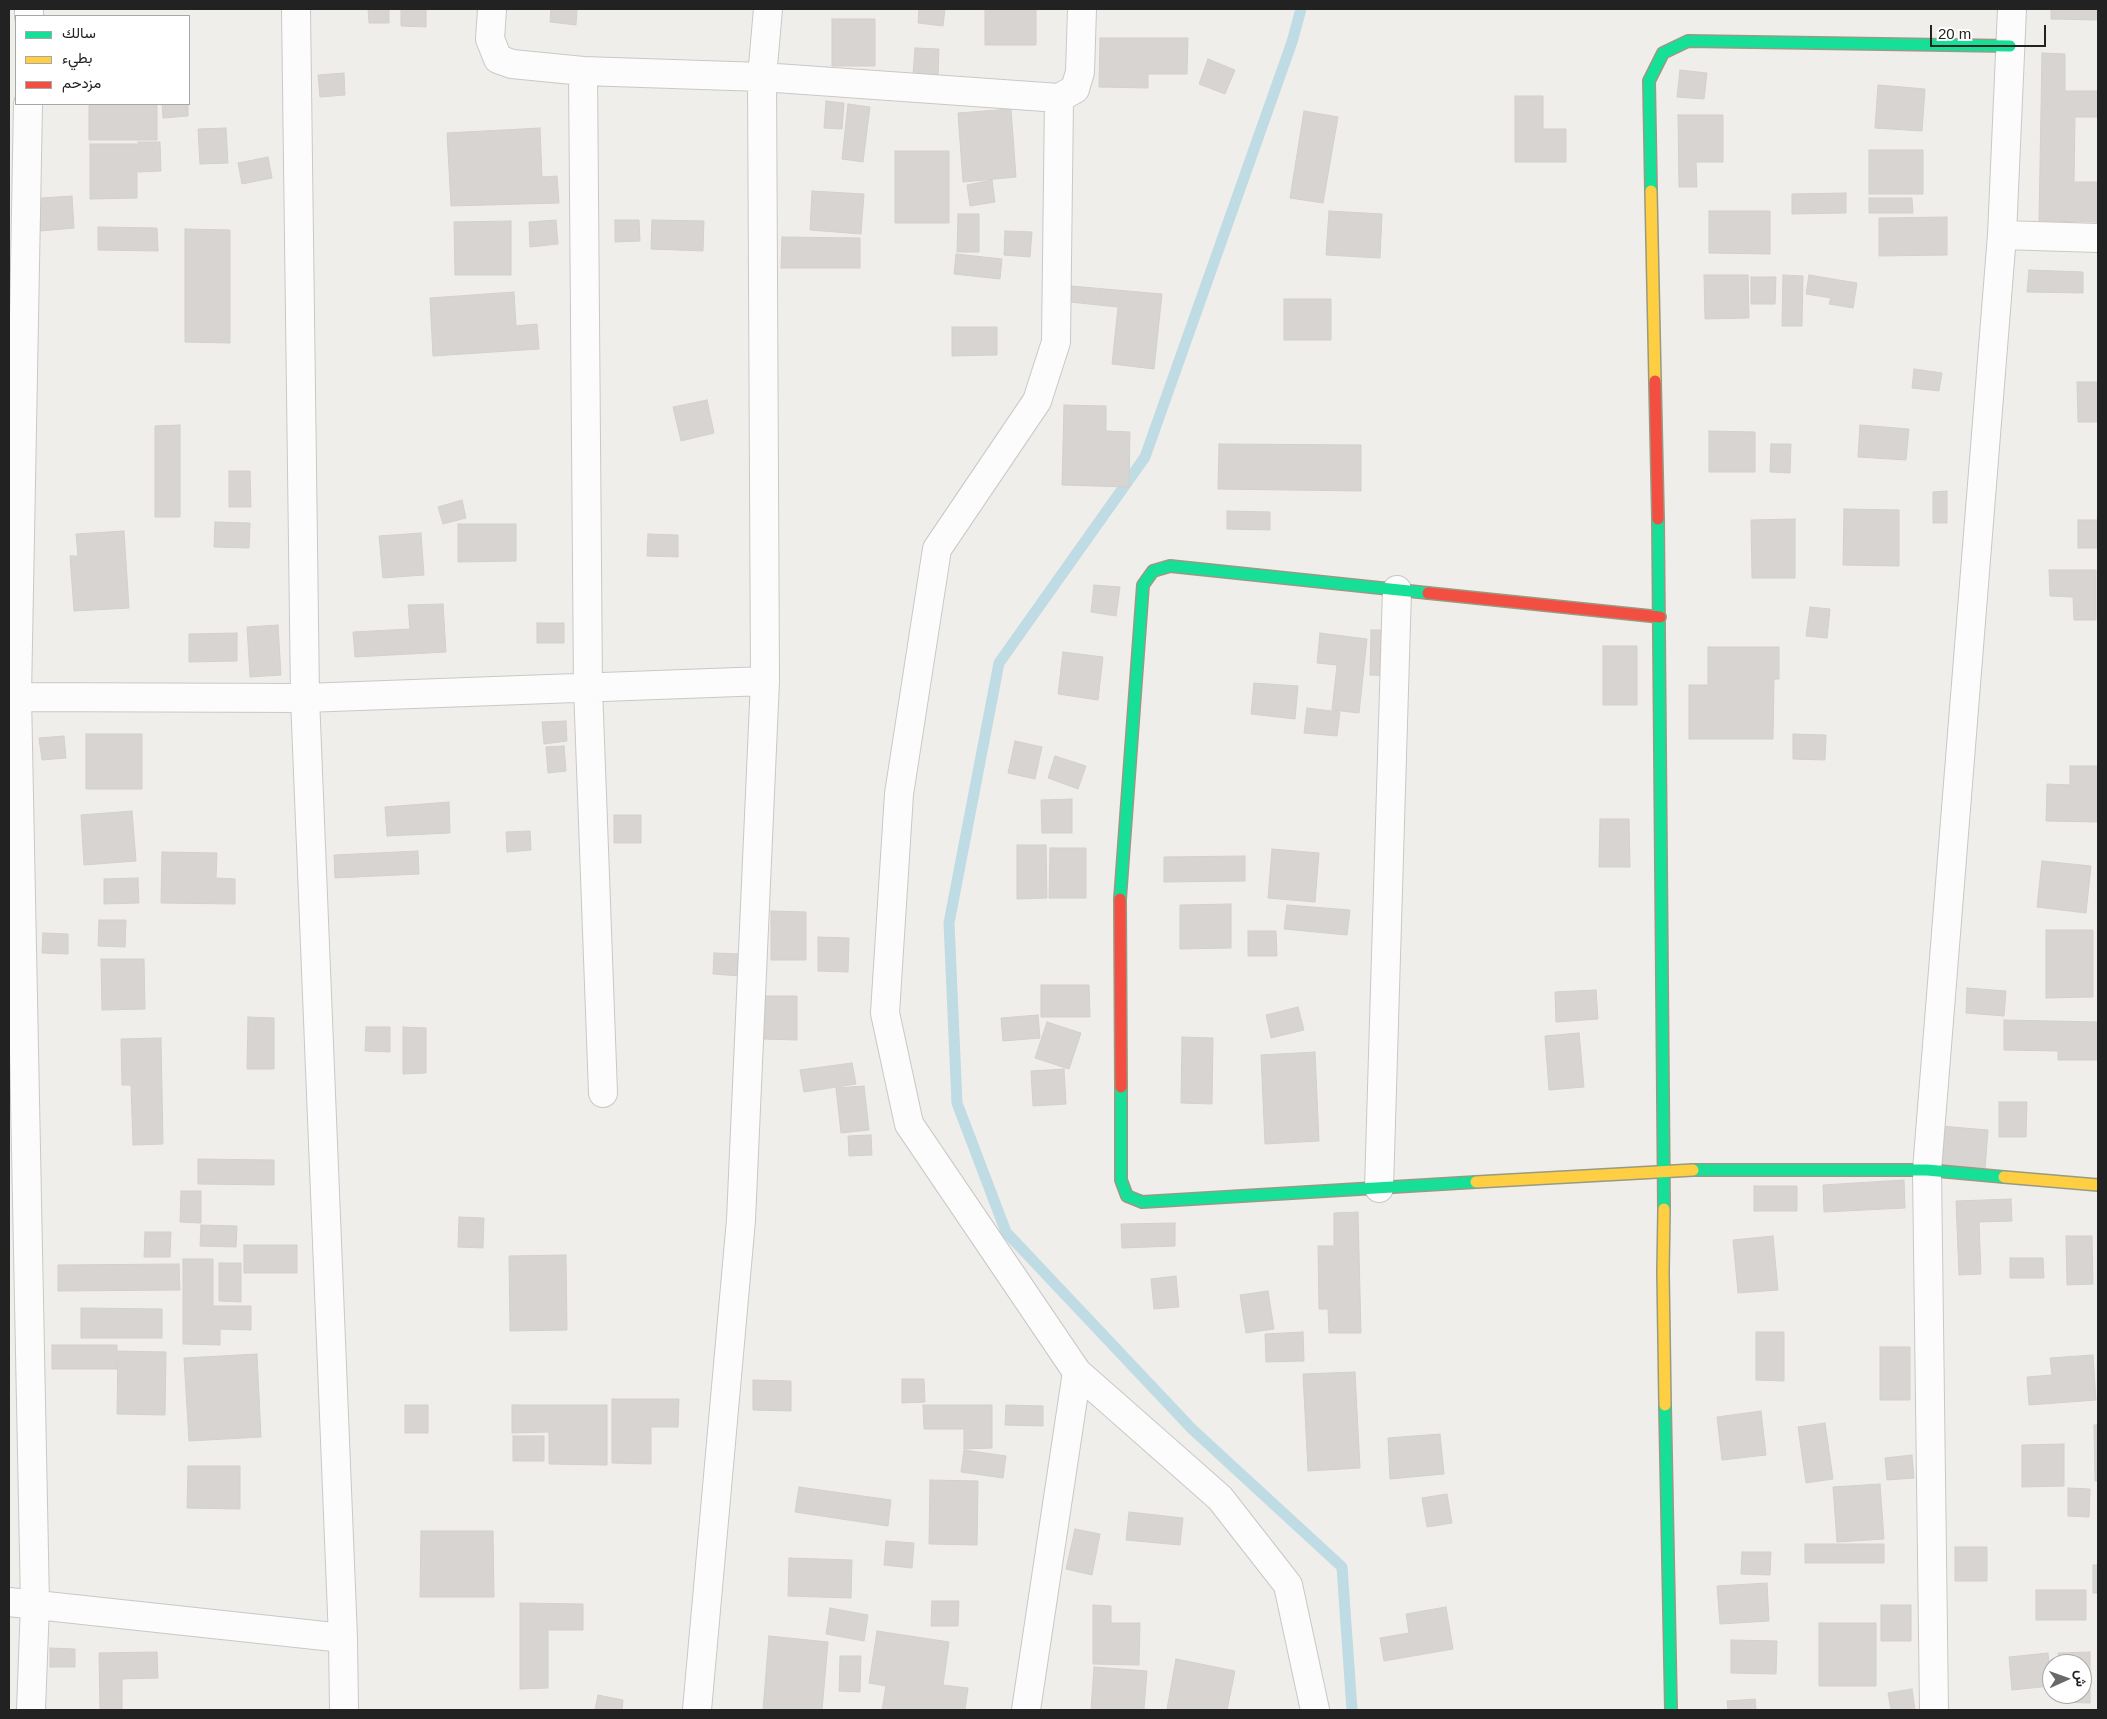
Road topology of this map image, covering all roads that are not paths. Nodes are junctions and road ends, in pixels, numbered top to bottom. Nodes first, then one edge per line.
1 (296, 9) edge
2 (492, 9) edge
3 (768, 9) edge
4 (1082, 9) edge
5 (2012, 9) edge
6 (2010, 46) junction
7 (583, 71) junction
8 (762, 77) junction
9 (1059, 98) junction
10 (28, 105) edge
11 (2002, 235) junction
12 (2098, 238) edge
13 (1397, 590) junction
14 (1660, 617) junction
15 (765, 681) junction
16 (588, 687) junction
17 (13, 697) edge
18 (305, 698) junction
19 (603, 1093) dead end
20 (1665, 1170) junction
21 (1927, 1170) junction
22 (2098, 1185) edge
23 (1379, 1188) junction
24 (1077, 1372) junction
25 (22, 1603) edge
26 (342, 1638) junction
27 (32, 1710) edge
28 (344, 1710) edge
29 (697, 1710) edge
30 (1026, 1710) edge
31 (1315, 1710) edge
32 (1671, 1710) edge
33 (1934, 1710) edge

1 - 18 street
2 - 7 street
3 - 8 street
4 - 9 street
5 - 6 street
6 - 11 street
6 - 14 street
7 - 8 street
7 - 16 street
8 - 9 street
8 - 15 street
9 - 24 street
10 - 17 street
11 - 12 street
11 - 21 street
13 - 14 street
13 - 23 street
13 - 23 street
14 - 20 street
15 - 16 street
15 - 29 street
16 - 18 street
16 - 19 street
17 - 18 street
17 - 25 street
18 - 26 street
20 - 21 street
20 - 23 street
20 - 32 street
21 - 22 street
21 - 33 street
24 - 30 street
24 - 31 street
25 - 26 street
25 - 27 street
26 - 28 street

